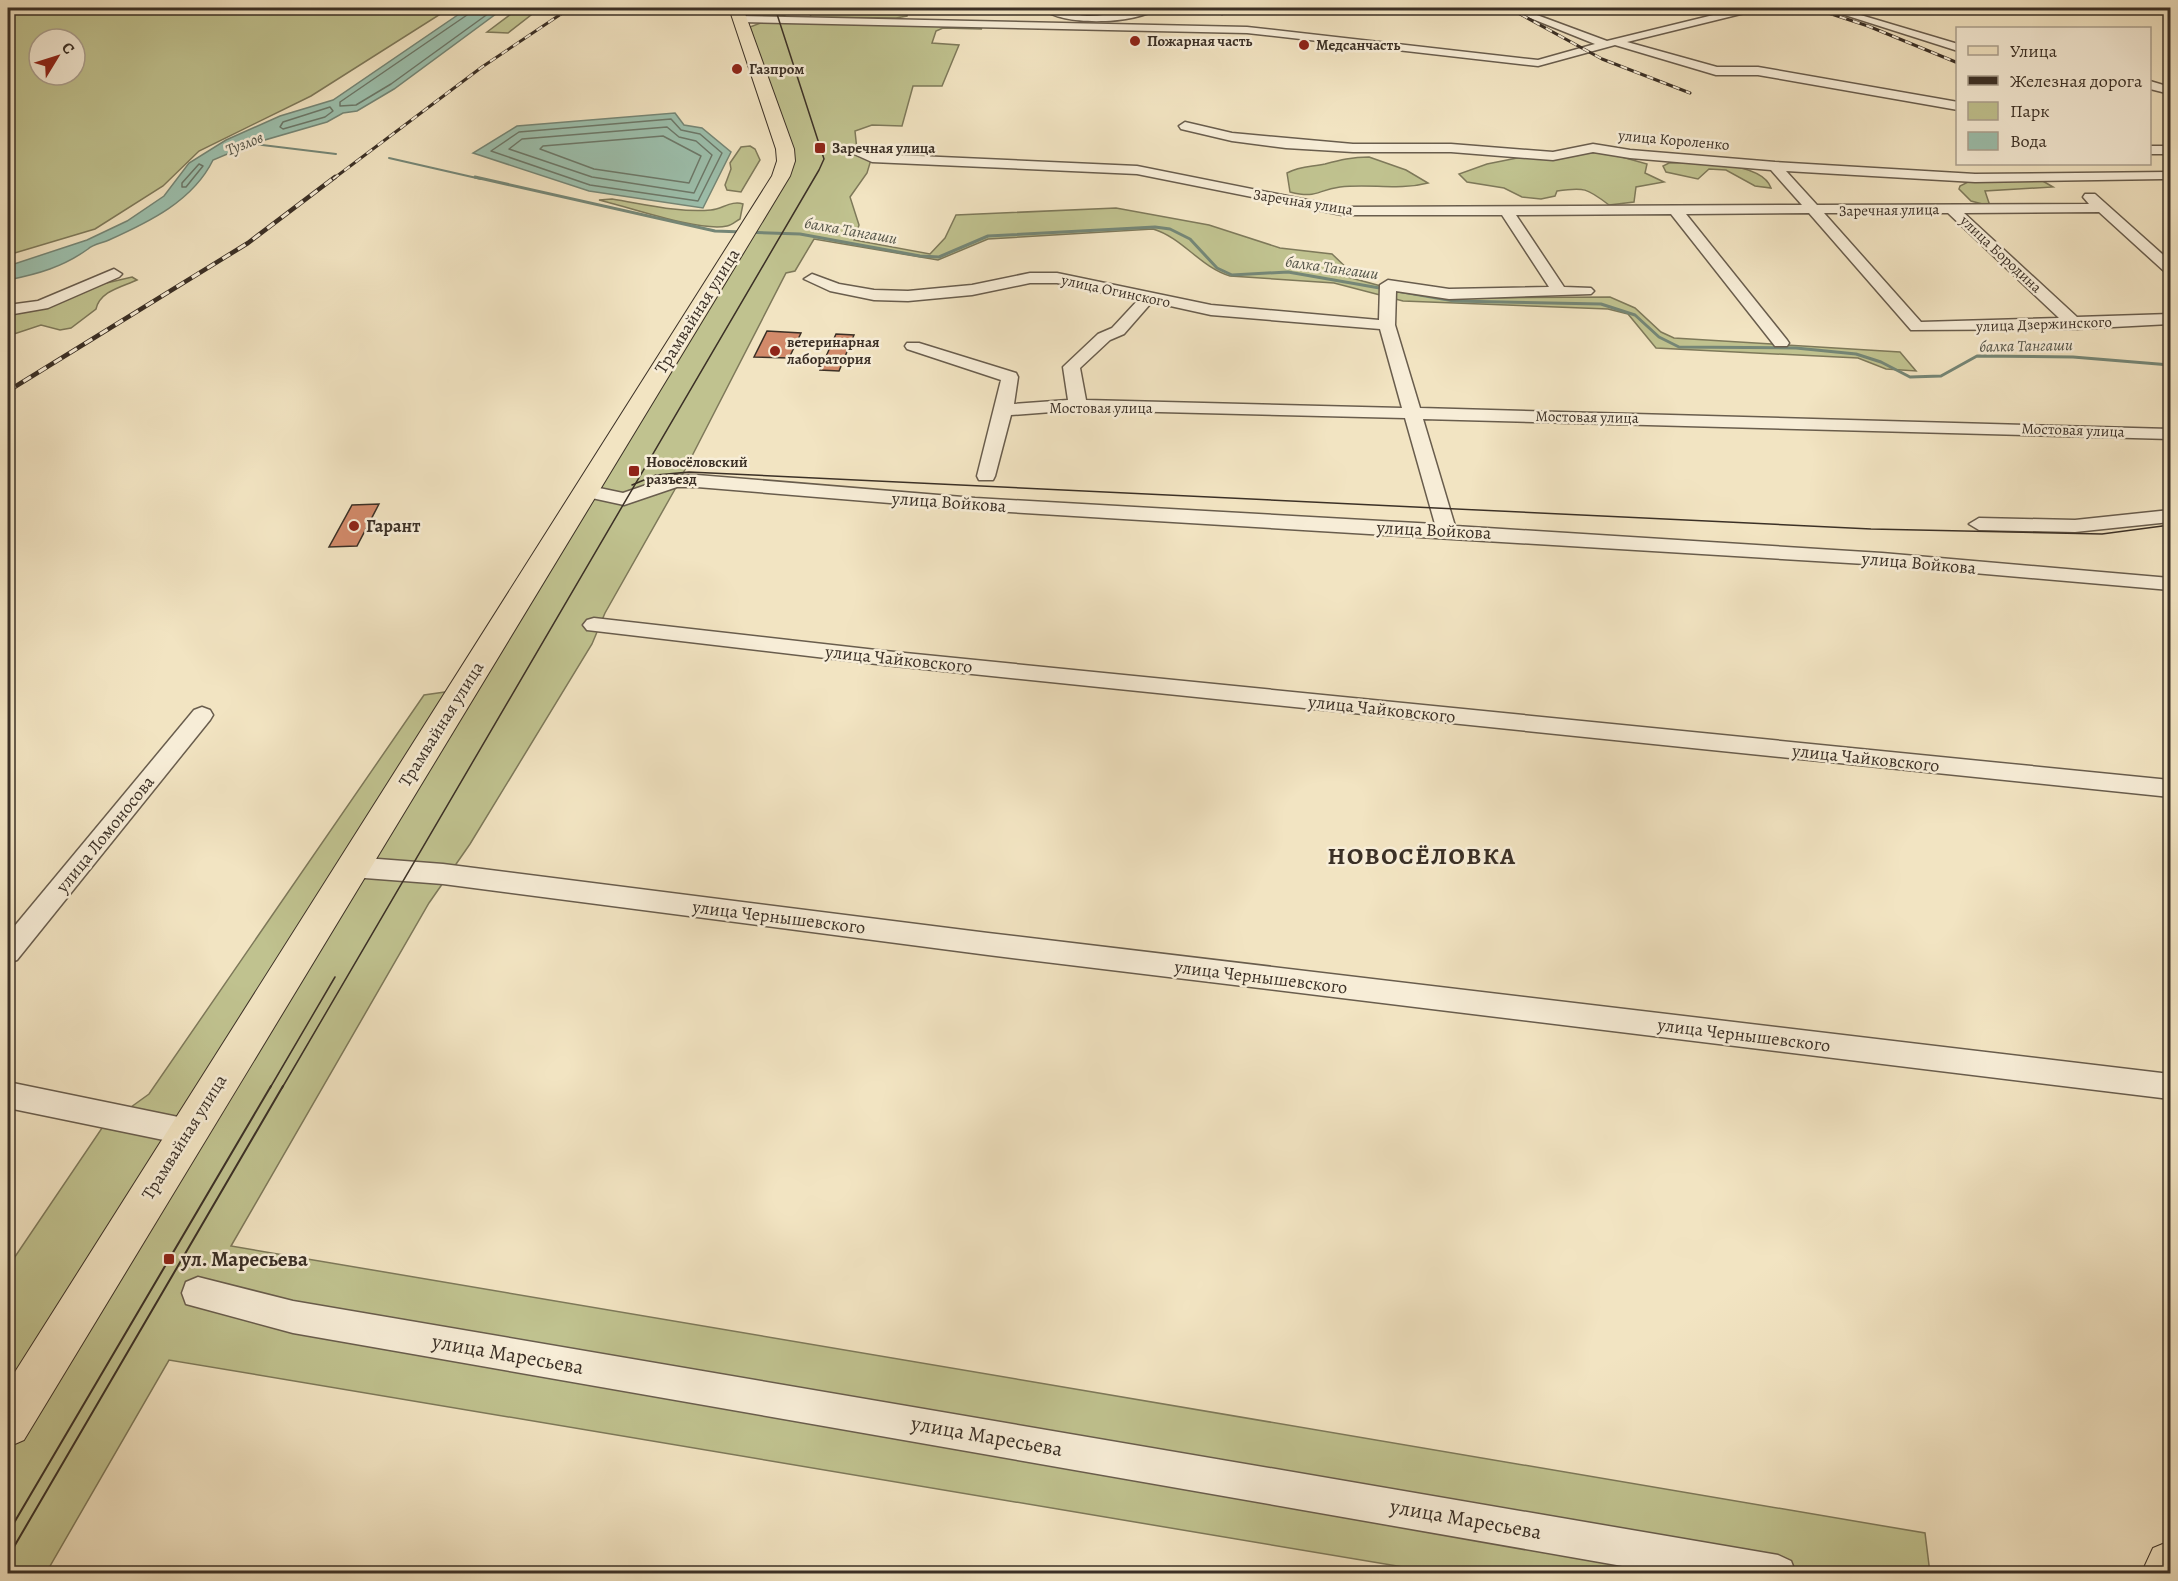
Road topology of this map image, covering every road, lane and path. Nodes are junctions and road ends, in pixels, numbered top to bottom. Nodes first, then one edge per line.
1 (1046, 8) edge
2 (1153, 8) edge
3 (1215, 8) edge
4 (1510, 8) edge
5 (1753, 8) edge
6 (1828, 8) edge
7 (738, 13) edge
8 (1174, 28) junction
9 (1611, 43) junction
10 (1956, 47) edge
11 (2151, 84) edge
12 (2170, 91) edge
13 (1956, 106) edge
14 (1185, 126) dead end
15 (1601, 135) dead end
16 (1593, 148) junction
17 (2151, 150) edge
18 (2170, 150) edge
19 (861, 154) dead end
20 (2151, 159) edge
21 (1774, 166) junction
22 (2069, 177) junction
23 (2167, 178) edge
24 (2102, 208) junction
25 (1953, 210) junction
26 (1676, 211) junction
27 (1814, 211) junction
28 (1507, 212) junction
29 (2170, 268) edge
30 (114, 274) dead end
31 (812, 279) dead end
32 (1586, 291) dead end
33 (1560, 292) junction
34 (1148, 298) junction
35 (8, 310) edge
36 (2170, 319) edge
37 (2075, 324) junction
38 (1387, 325) junction
39 (1781, 343) dead end
40 (913, 346) dead end
41 (1078, 405) junction
42 (1004, 410) junction
43 (1411, 413) junction
44 (2170, 434) edge
45 (986, 476) dead end
46 (585, 491) junction
47 (2170, 516) edge
48 (1979, 524) dead end
49 (1447, 531) junction
50 (2170, 584) edge
51 (594, 625) dead end
52 (202, 715) dead end
53 (2170, 789) edge
54 (352, 867) junction
55 (8, 952) edge
56 (2170, 1087) edge
57 (8, 1095) edge
58 (188, 1132) junction
59 (198, 1293) dead end
60 (8, 1424) edge
61 (2170, 1565) edge
62 (1778, 1574) edge
63 (2165, 1574) edge

1 - 2 street
3 - 8 street
4 - 9 street
5 - 9 street
6 - 10 street
7 - 8 street
7 - 46 main road, Трамвайная улица
8 - 9 street
9 - 13 street
11 - 12 street
14 - 16 street, улица Короленко
15 - 16 street
16 - 21 street, улица Короленко
17 - 18 street
19 - 28 street, Заречная улица
20 - 23 street
21 - 22 street, улица Короленко
21 - 27 street
22 - 23 street, улица Короленко
22 - 24 street
24 - 25 street, Заречная улица
24 - 29 street
25 - 27 street, Заречная улица
25 - 37 street, улица Бородина
26 - 27 street, Заречная улица
26 - 28 street, Заречная улица
26 - 39 street
27 - 37 street, улица Дзержинского
28 - 33 street
30 - 35 street
31 - 34 street, улица Огинского
32 - 33 street
33 - 38 street
34 - 38 street, улица Огинского
34 - 41 street
36 - 37 street, улица Дзержинского
38 - 43 street
40 - 42 street
41 - 42 street, Мостовая улица
41 - 43 street, Мостовая улица
42 - 45 street
43 - 44 street, Мостовая улица
43 - 49 street
46 - 49 street, улица Войкова
46 - 54 main road, Трамвайная улица
47 - 48 street
49 - 50 street, улица Войкова
51 - 53 street, улица Чайковского
52 - 55 street, улица Ломоносова
54 - 56 street, улица Чернышевского
54 - 58 main road, Трамвайная улица
57 - 58 street
58 - 60 main road, Трамвайная улица
59 - 62 street, улица Маресьева
61 - 63 main road

